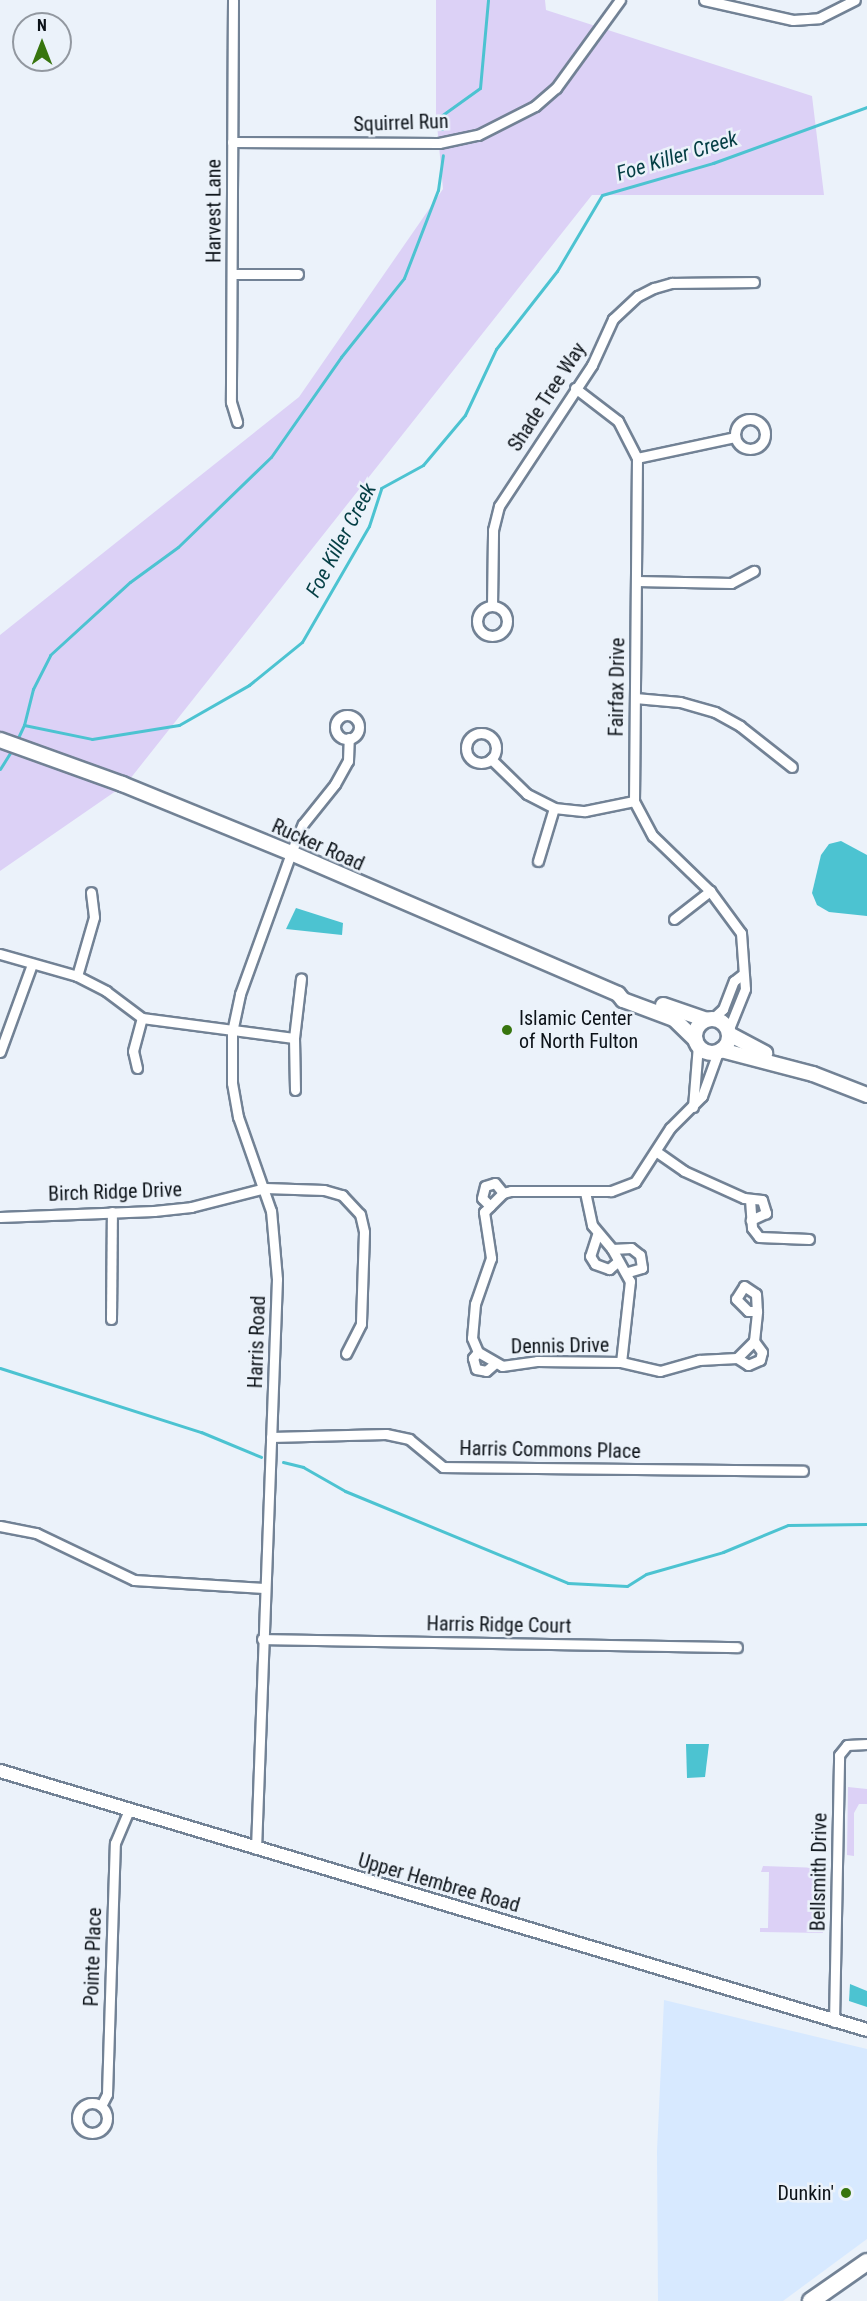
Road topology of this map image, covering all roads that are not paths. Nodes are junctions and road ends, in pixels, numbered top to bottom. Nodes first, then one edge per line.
1 (233, 0) edge
2 (620, 0) edge
3 (704, 0) edge
4 (855, 0) edge
5 (232, 142) junction
6 (232, 274) junction
7 (298, 274) dead end
8 (754, 282) dead end
9 (575, 388) junction
10 (237, 422) dead end
11 (735, 437) dead end
12 (637, 458) junction
13 (754, 571) dead end
14 (637, 581) junction
15 (492, 606) dead end
16 (635, 698) junction
17 (349, 738) dead end
18 (0, 740) edge
19 (491, 759) dead end
20 (792, 767) dead end
21 (634, 801) junction
22 (554, 808) junction
23 (291, 853) junction
24 (538, 861) dead end
25 (710, 891) junction
26 (91, 892) dead end
27 (674, 919) dead end
28 (0, 954) edge
29 (32, 964) junction
30 (743, 974) junction
31 (77, 976) junction
32 (301, 978) dead end
33 (618, 994) junction
34 (142, 1018) junction
35 (710, 1020) junction
36 (232, 1032) junction
37 (729, 1033) junction
38 (294, 1038) junction
39 (697, 1043) junction
40 (719, 1051) junction
41 (0, 1052) edge
42 (137, 1068) dead end
43 (813, 1074) junction
44 (295, 1090) dead end
45 (867, 1095) edge
46 (693, 1107) junction
47 (657, 1152) junction
48 (265, 1188) junction
49 (585, 1192) junction
50 (503, 1193) junction
51 (750, 1199) junction
52 (490, 1206) junction
53 (112, 1212) junction
54 (0, 1217) edge
55 (751, 1220) junction
56 (597, 1235) junction
57 (809, 1239) dead end
58 (612, 1249) junction
59 (617, 1262) junction
60 (628, 1272) junction
61 (757, 1311) dead end
62 (111, 1319) dead end
63 (754, 1341) junction
64 (478, 1352) junction
65 (346, 1353) dead end
66 (737, 1358) junction
67 (621, 1362) junction
68 (494, 1364) junction
69 (271, 1437) junction
70 (804, 1471) dead end
71 (0, 1526) edge
72 (264, 1588) junction
73 (262, 1639) junction
74 (737, 1647) dead end
75 (867, 1744) edge
76 (0, 1770) edge
77 (129, 1810) junction
78 (256, 1849) junction
79 (834, 2022) junction
80 (867, 2030) edge
81 (101, 2106) dead end
82 (867, 2262) edge
83 (811, 2301) edge

1 - 5 street, Harvest Lane
2 - 5 street, Squirrel Run
3 - 4 street
5 - 6 street, Harvest Lane
6 - 7 street
6 - 10 street, Harvest Lane
8 - 9 street, Shade Tree Way
9 - 12 street, Fairfax Drive
9 - 15 street, Shade Tree Way
11 - 12 street
12 - 14 street, Fairfax Drive
13 - 14 street
14 - 16 street, Fairfax Drive
16 - 20 street
16 - 21 street, Fairfax Drive
17 - 23 street, Harris Road
18 - 23 main road, Rucker Road
19 - 22 street
21 - 22 street
21 - 25 street, Fairfax Drive
22 - 24 street
23 - 33 main road, Rucker Road
23 - 36 street, Harris Road
25 - 27 street
25 - 30 street, Fairfax Drive
26 - 31 street
28 - 29 street
29 - 31 street
29 - 41 street
30 - 35 street
30 - 37 street, Fairfax Drive
31 - 34 street
32 - 38 street
33 - 35 main road, Rucker Road
33 - 39 main road, Rucker Road
34 - 36 street
34 - 42 street
35 - 37 main road
35 - 39 main road
36 - 38 street
36 - 48 street, Harris Road
37 - 40 main road
37 - 43 main road
38 - 44 street
39 - 40 main road
39 - 46 street
40 - 43 main road
40 - 46 street
43 - 45 main road
46 - 47 street
47 - 49 street
47 - 51 street
48 - 53 street, Birch Ridge Drive
48 - 65 street, Birch Ridge Drive
48 - 69 street, Harris Road
49 - 50 street
49 - 56 street
50 - 52 street
50 - 52 street
51 - 55 street
51 - 55 street
52 - 64 street
53 - 54 street, Birch Ridge Drive
53 - 62 street
55 - 57 street
56 - 58 street
56 - 59 street
58 - 59 street
58 - 60 street
59 - 60 street
60 - 67 street
61 - 63 street
63 - 66 street
63 - 66 street, Dennis Drive
64 - 68 street, Dennis Drive
64 - 68 street
66 - 67 street, Dennis Drive
67 - 68 street, Dennis Drive
69 - 70 street, Harris Commons Place
69 - 72 street, Harris Road
71 - 72 street
72 - 73 street, Harris Road
73 - 74 street, Harris Ridge Court
73 - 78 street, Harris Road
75 - 79 street, Bellsmith Drive
76 - 77 street, Upper Hembree Road
77 - 78 street, Upper Hembree Road
77 - 81 street, Pointe Place
78 - 79 street, Upper Hembree Road
79 - 80 street, Upper Hembree Road
82 - 83 highway

